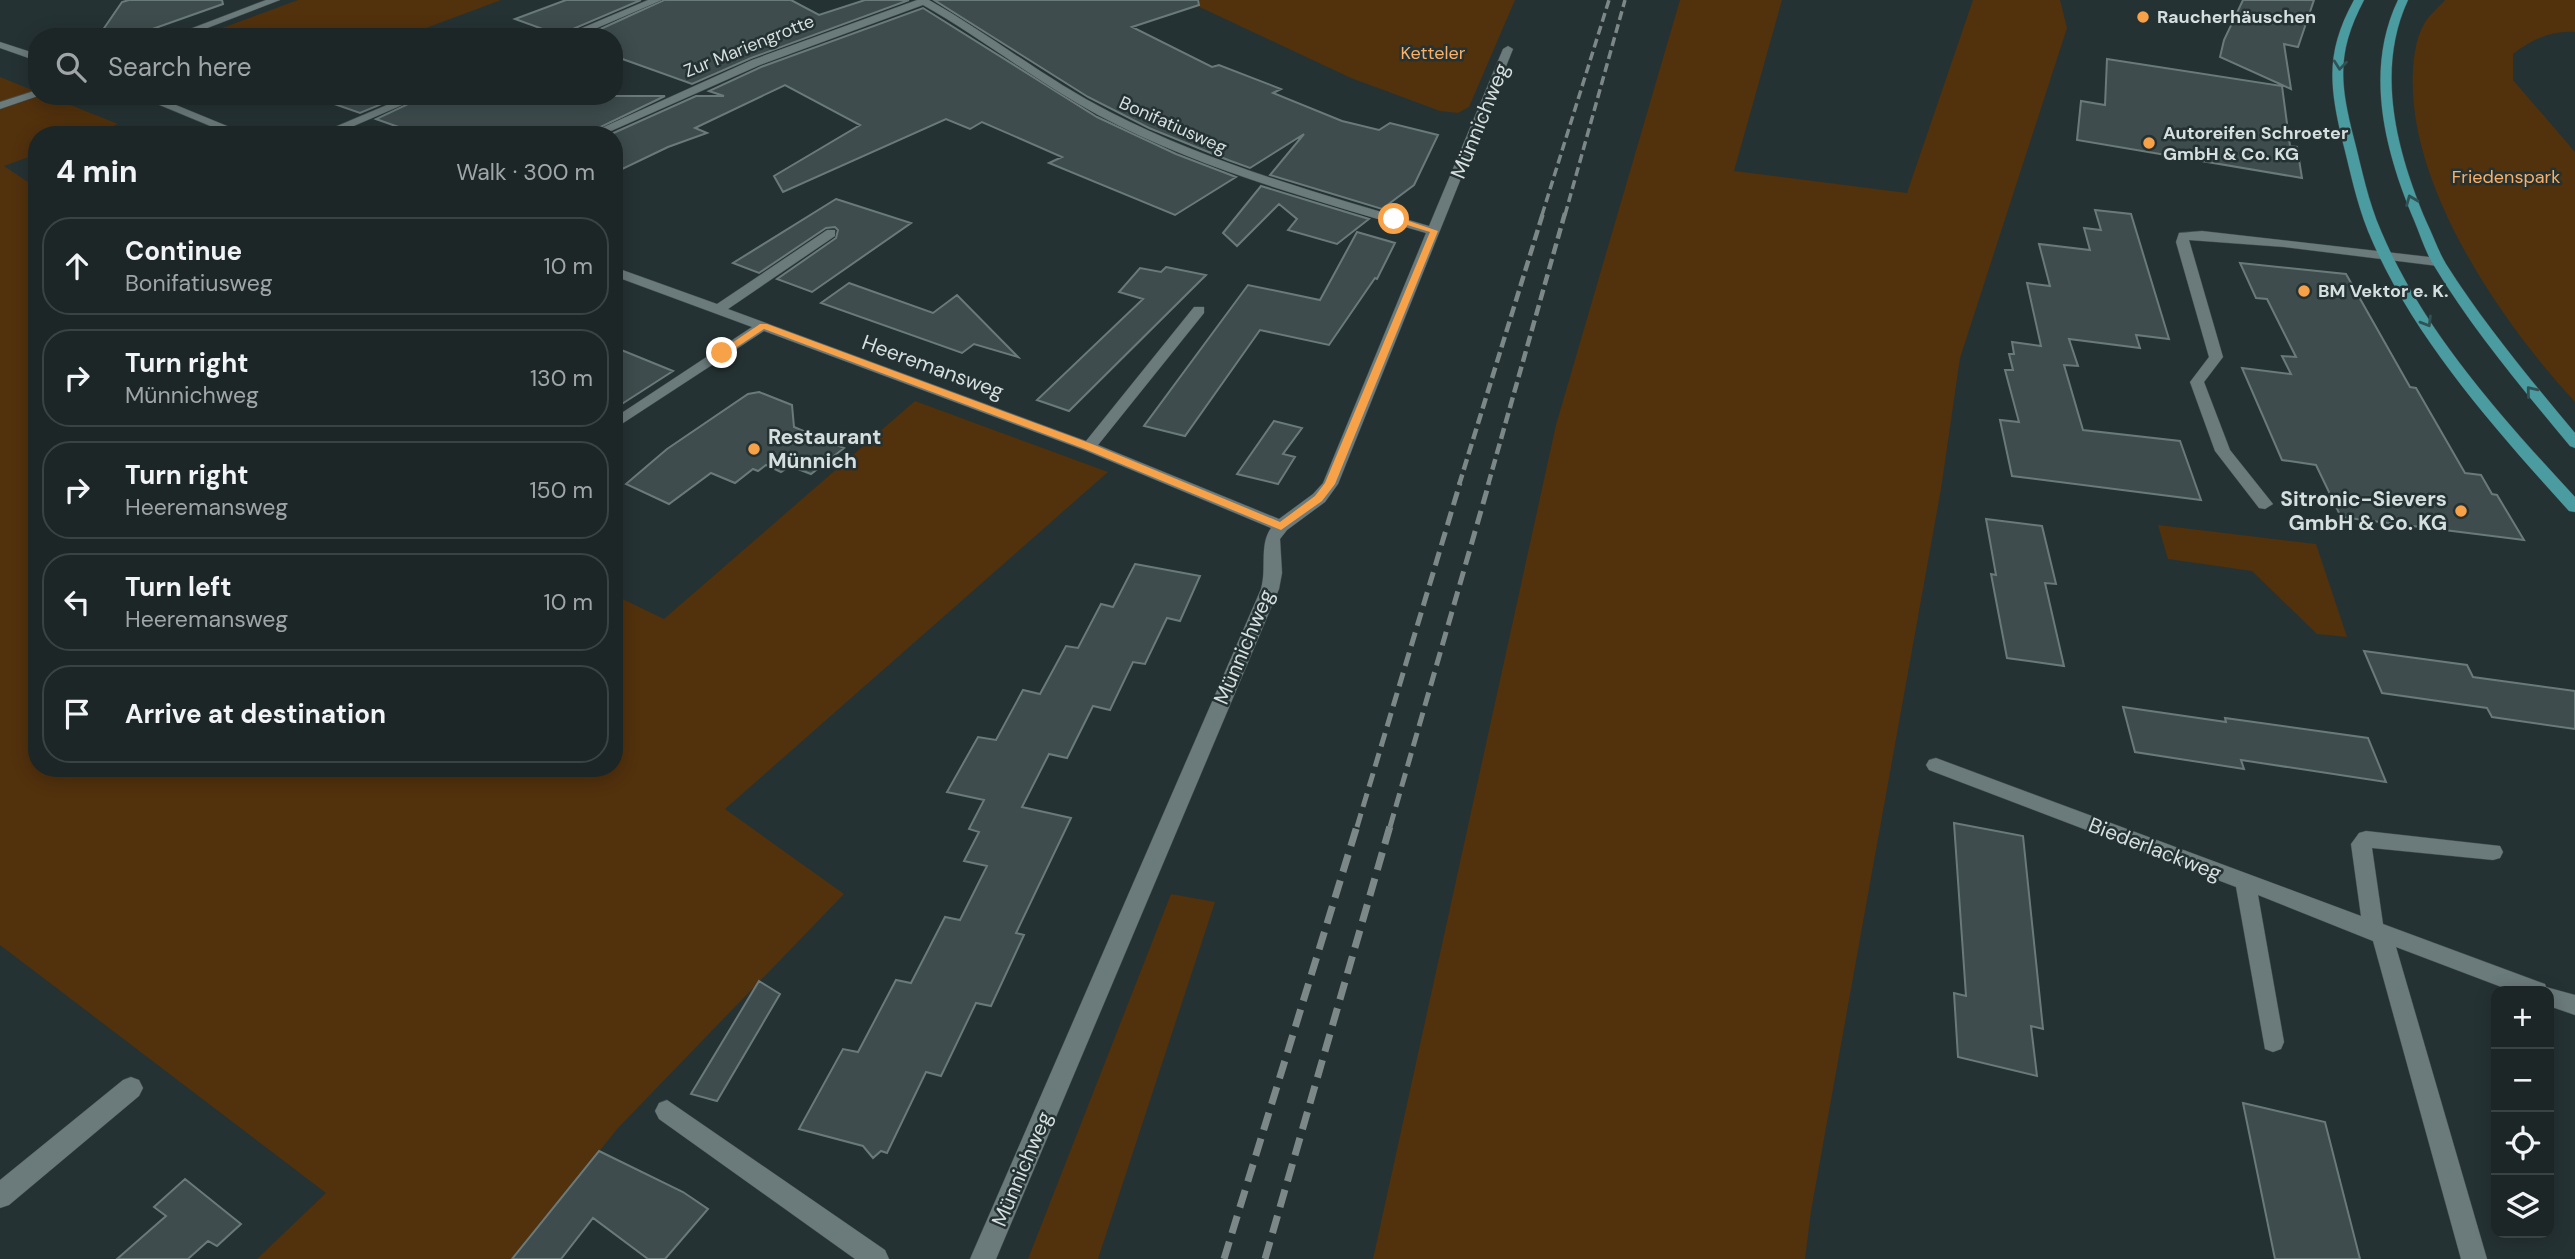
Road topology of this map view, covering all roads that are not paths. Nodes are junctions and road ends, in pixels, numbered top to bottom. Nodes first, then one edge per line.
1 (275, 0) edge
2 (657, 0) edge
3 (2360, 0) edge
4 (2403, 0) edge
5 (923, 1) edge
6 (199, 28) edge
7 (588, 28) edge
8 (0, 45) edge
9 (1508, 49) dead end
10 (28, 55) edge
11 (28, 96) edge
12 (166, 105) edge
13 (396, 105) edge
14 (0, 106) edge
15 (220, 126) edge
16 (344, 126) edge
17 (611, 126) edge
18 (1434, 231) junction
19 (831, 233) dead end
20 (2386, 256) junction
21 (2438, 262) junction
22 (623, 274) edge
23 (719, 310) junction
24 (1199, 310) dead end
25 (763, 326) junction
26 (623, 419) edge
27 (2575, 443) edge
28 (1089, 447) junction
29 (2265, 504) dead end
30 (2575, 507) edge
31 (1281, 526) junction
32 (1936, 765) dead end
33 (2493, 852) dead end
34 (2246, 883) junction
35 (2378, 934) junction
36 (2523, 986) edge
37 (2554, 998) edge
38 (2575, 1005) edge
39 (2273, 1042) dead end
40 (131, 1088) dead end
41 (667, 1111) dead end
42 (0, 1196) edge
43 (876, 1259) edge
44 (983, 1259) edge
45 (2474, 1259) edge

1 - 6 street
2 - 7 street
3 -> 20 main road
21 -> 4 main road
5 - 17 street, Zur Mariengrotte
5 - 18 street, Bonifatiusweg
8 - 10 street
9 - 18 street, Münnichweg
11 - 14 street
12 - 15 street
13 - 16 street
18 - 31 street, Münnichweg
19 - 23 street
20 - 21 street
20 - 29 street
20 -> 30 main road
27 -> 21 main road
22 - 23 street, Heeremansweg
23 - 25 street, Heeremansweg
24 - 28 street
25 - 26 street
25 - 28 street, Heeremansweg
28 - 31 street, Heeremansweg
31 - 44 street, Münnichweg
32 - 34 street, Biederlackweg
33 - 35 street
34 - 35 street, Biederlackweg
34 - 39 street
35 - 36 street, Biederlackweg
35 - 45 street
37 - 38 street
40 - 42 street
41 - 43 street

